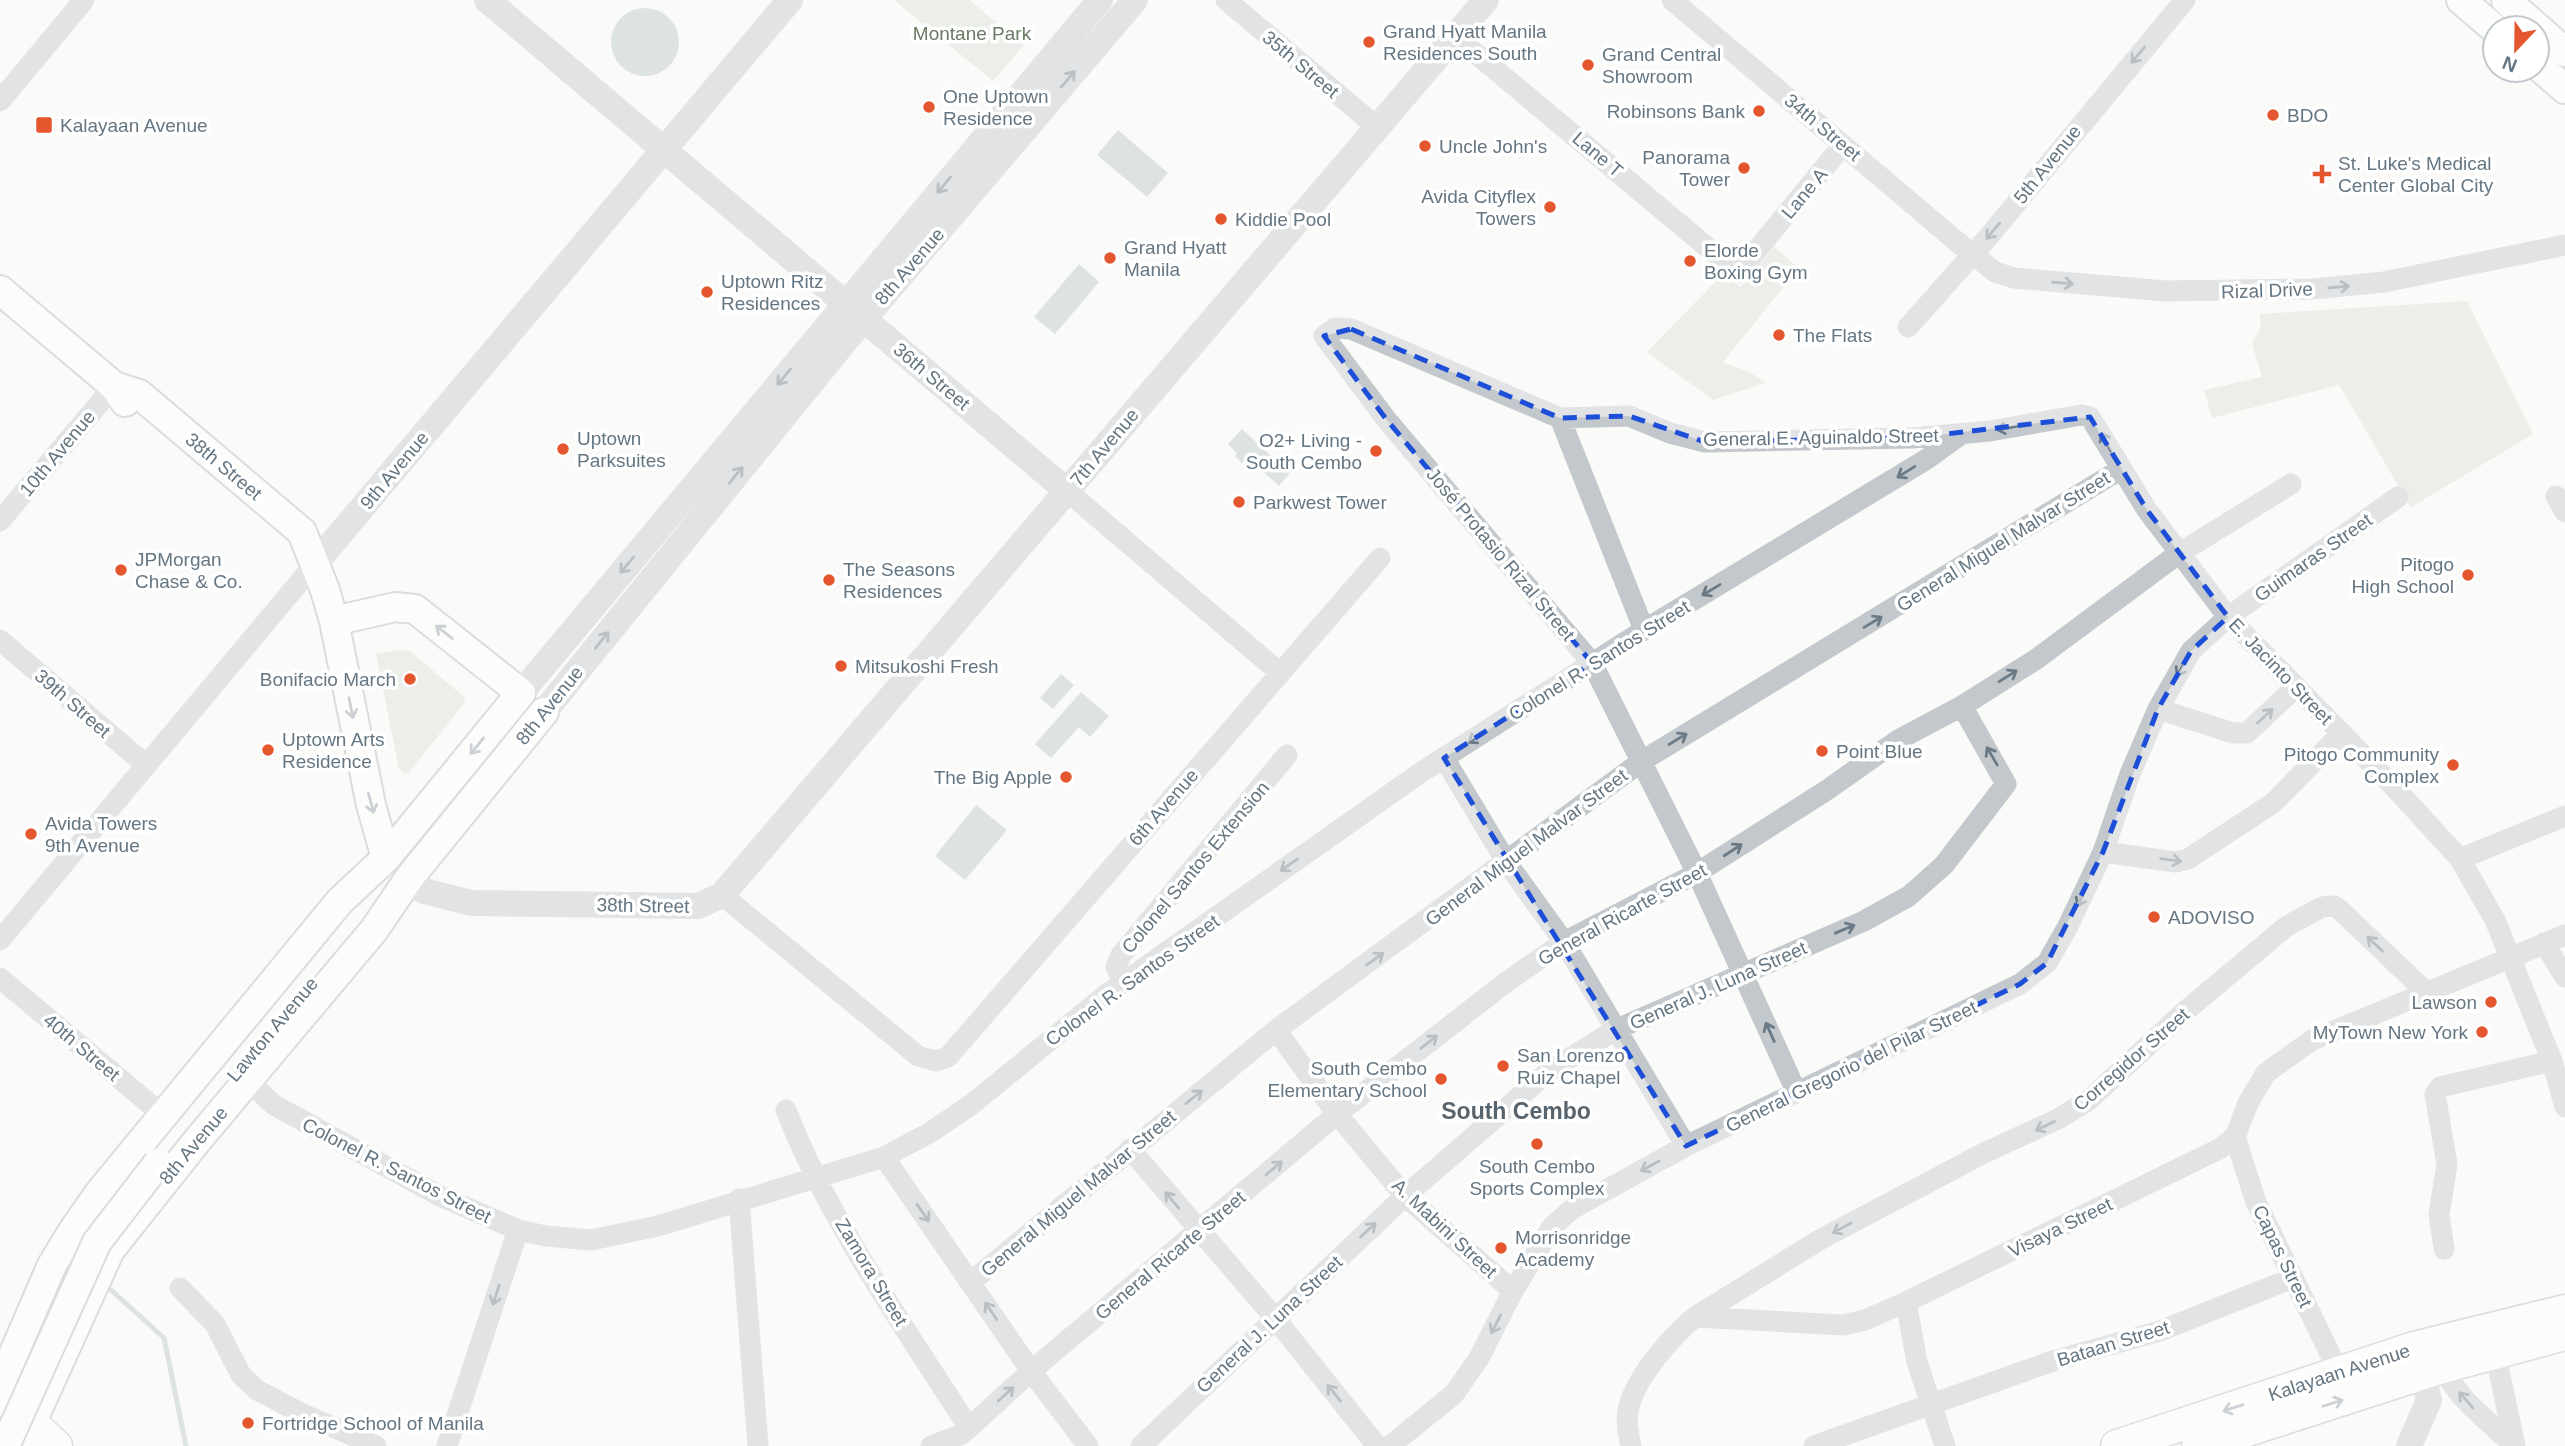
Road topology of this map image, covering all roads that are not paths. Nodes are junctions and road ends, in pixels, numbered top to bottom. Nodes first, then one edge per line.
1 (84, 0) edge
2 (487, 0) edge
3 (790, 0) edge
4 (1100, 0) edge
5 (1135, 0) edge
6 (1226, 0) edge
7 (1486, 0) edge
8 (1672, 0) edge
9 (2185, 0) edge
10 (2461, 0) edge
11 (2515, 3) edge
12 (2481, 17) edge
13 (1455, 36) junction
14 (2565, 52) edge
15 (2551, 77) edge
16 (2565, 89) edge
17 (0, 101) edge
18 (1377, 127) junction
19 (1843, 145) junction
20 (663, 149) junction
21 (2565, 245) edge
22 (1973, 254) junction
23 (1738, 273) joint
24 (0, 290) edge
25 (855, 311) junction
26 (1908, 327) dead end
27 (1324, 336) joint
28 (114, 386) junction
29 (2090, 417) joint
30 (1560, 418) junction
31 (1962, 433) junction
32 (2121, 469) junction
33 (2291, 484) dead end
34 (1067, 491) junction
35 (2398, 497) dead end
36 (0, 521) edge
37 (2178, 554) junction
38 (1380, 558) dead end
39 (313, 566) junction
40 (2228, 617) junction
41 (334, 621) junction
42 (1644, 630) junction
43 (0, 640) edge
44 (1592, 663) junction
45 (1279, 672) junction
46 (2296, 687) junction
47 (521, 693) junction
48 (1962, 706) junction
49 (2158, 709) junction
50 (544, 712) joint
51 (2342, 733) junction
52 (1287, 755) dead end
53 (1444, 758) junction
54 (1642, 761) junction
55 (146, 765) junction
56 (2565, 816) edge
57 (2103, 852) junction
58 (386, 858) junction
59 (2460, 859) junction
60 (1507, 863) junction
61 (1697, 873) junction
62 (410, 877) junction
63 (722, 895) junction
64 (2565, 935) edge
65 (0, 940) edge
66 (1564, 942) junction
67 (2544, 943) junction
68 (2510, 956) junction
69 (1743, 972) junction
70 (2565, 977) edge
71 (0, 978) edge
72 (1123, 983) junction
73 (2425, 991) junction
74 (1276, 1030) junction
75 (1615, 1030) junction
76 (2552, 1061) junction
77 (248, 1081) junction
78 (1796, 1091) junction
79 (2565, 1107) edge
80 (786, 1110) dead end
81 (1337, 1114) junction
82 (164, 1116) junction
83 (2235, 1137) junction
84 (1686, 1146) junction
85 (1130, 1149) junction
86 (884, 1157) junction
87 (154, 1159) junction
88 (816, 1177) junction
89 (1405, 1196) junction
90 (740, 1199) junction
91 (517, 1230) junction
92 (1199, 1232) junction
93 (2444, 1249) dead end
94 (2293, 1278) junction
95 (972, 1281) junction
96 (180, 1288) dead end
97 (1513, 1291) junction
98 (1906, 1302) junction
99 (2565, 1311) edge
100 (1274, 1317) junction
101 (1695, 1317) junction
102 (2565, 1334) edge
103 (22, 1337) junction
104 (2495, 1352) junction
105 (63, 1355) junction
106 (2428, 1358) junction
107 (1031, 1371) junction
108 (2339, 1372) junction
109 (0, 1385) edge
110 (0, 1394) edge
111 (1930, 1406) junction
112 (0, 1422) edge
113 (969, 1428) junction
114 (26, 1435) edge
115 (5, 1446) edge
116 (56, 1446) edge
117 (376, 1446) edge
118 (447, 1446) edge
119 (758, 1446) edge
120 (931, 1446) edge
121 (1088, 1446) edge
122 (1141, 1446) edge
123 (1377, 1446) edge
124 (1390, 1446) edge
125 (1630, 1446) edge
126 (1814, 1446) edge
127 (1945, 1446) edge
128 (2116, 1446) edge
129 (2198, 1446) edge
130 (2409, 1446) edge
131 (2515, 1446) edge

1 - 17 street
2 - 20 street, 36th Street
3 - 20 street, 9th Avenue
4 -> 25 street, 8th Avenue
25 -> 5 street, 8th Avenue
6 - 18 street, 35th Street
7 - 13 street, 7th Avenue
8 - 19 street, 34th Street
9 -> 22 street, 5th Avenue
10 - 12 main road
11 - 14 main road
13 - 18 street, 7th Avenue
13 - 23 street, Lane T
15 - 16 main road
18 - 34 street, 7th Avenue
19 - 22 street, 34th Street
19 - 23 street, Lane A
20 - 25 street, 36th Street
20 - 39 street, 9th Avenue
22 -> 21 street, Rizal Drive
22 - 26 street, 5th Avenue
24 - 28 main road, 38th Street
25 - 34 street, 36th Street
25 -> 47 street, 8th Avenue
50 -> 25 street, 8th Avenue
27 - 30 street, General E. Aguinaldo Street
27 - 44 street, José Protasio Rizal Street
28 - 36 street, 10th Avenue
28 - 39 main road, 38th Street
29 -> 31 street, General E. Aguinaldo Street
32 -> 29 street, E. Jacinto Street
30 - 31 street, General E. Aguinaldo Street
30 - 42 street
31 -> 42 street, Colonel R. Santos Street
32 - 37 street, E. Jacinto Street
54 -> 32 street, General Miguel Malvar Street
33 - 37 street, General Ricarte Street
34 - 45 street, 36th Street
34 - 63 street, 7th Avenue
35 - 40 street, Guimaras Street
37 - 40 street, E. Jacinto Street
48 -> 37 street, General Ricarte Street
38 - 45 street, 6th Avenue
39 - 41 main road, 38th Street
39 - 55 street, 9th Avenue
40 - 46 street, E. Jacinto Street
40 -> 49 street, General Gregorio del Pilar Street
47 -> 41 main road
41 -> 58 main road, 38th Street
42 - 44 street, Colonel R. Santos Street
43 - 55 street, 39th Street
44 -> 53 street, Colonel R. Santos Street
44 - 54 street, José Protasio Rizal Street
45 - 63 street, 6th Avenue
49 -> 46 street
46 - 51 street, E. Jacinto Street
47 -> 58 main road, 8th Avenue
61 -> 48 street, General Ricarte Street
69 -> 48 street, General J. Luna Street
49 - 57 street, General Gregorio del Pilar Street
50 - 62 main road, 8th Avenue
57 -> 51 street
51 - 59 street, E. Jacinto Street
52 - 72 street, Colonel Santos Extension
53 - 60 street
53 -> 72 street, Colonel R. Santos Street
54 - 60 street, General Miguel Malvar Street
54 - 61 street, José Protasio Rizal Street
55 - 65 street, 9th Avenue
56 - 59 street
57 -> 78 street, General Gregorio del Pilar Street
58 - 82 main road, 8th Avenue
58 - 87 main road, Lawton Avenue
59 - 68 street, E. Jacinto Street
60 - 66 street
74 -> 60 street, General Miguel Malvar Street
61 - 66 street, General Ricarte Street
61 - 69 street, José Protasio Rizal Street
62 - 63 street, 38th Street
62 - 77 main road, 8th Avenue
62 - 87 main road, Lawton Avenue
64 - 67 street
66 - 75 street
81 -> 66 street, General Ricarte Street
67 - 68 street
67 - 70 street
68 - 73 street
68 - 76 street, E. Jacinto Street
69 - 75 street, General J. Luna Street
78 -> 69 street, José Protasio Rizal Street
71 - 82 street, 40th Street
72 - 86 street, Colonel R. Santos Street
73 - 83 street
73 -> 101 street, Corregidor Street
74 - 81 street, A. Mabini Street
85 -> 74 street, General Miguel Malvar Street
75 - 84 street
75 - 89 street, General J. Luna Street
76 - 79 street, E. Jacinto Street
76 - 93 street
77 - 91 street, Colonel R. Santos Street
77 - 105 main road, 8th Avenue
78 - 84 street, General Gregorio del Pilar Street
80 - 88 street, Zamora Street
81 - 89 street, A. Mabini Street
92 -> 81 street, General Ricarte Street
82 - 103 main road, 8th Avenue
83 - 94 street, Capas Street
83 - 98 street, Visaya Street
84 -> 97 street, General Gregorio del Pilar Street
92 -> 85 street
85 - 95 street, General Miguel Malvar Street
86 - 88 street, Colonel R. Santos Street
86 -> 95 street
87 - 112 main road, Lawton Avenue
87 - 115 main road, Lawton Avenue, bridge
88 - 90 street, Colonel R. Santos Street
88 - 113 street, Zamora Street
89 - 97 street, A. Mabini Street
100 -> 89 street, General J. Luna Street
90 - 91 street, Colonel R. Santos Street
90 - 119 street
91 -> 118 street
92 - 100 street
92 - 107 street, General Ricarte Street
94 - 108 street, Capas Street
94 - 111 street, Bataan Street
107 -> 95 street
96 - 117 street
97 -> 124 street, General Gregorio del Pilar Street
98 - 101 street, Visaya Street
98 - 111 street
99 - 106 main road, Kalayaan Avenue
100 - 122 street, General J. Luna Street
123 -> 100 street
101 - 125 street
102 - 104 main road, Kalayaan Avenue
103 - 105 main road
103 - 109 main road, 8th Avenue
104 - 106 main road, Kalayaan Avenue
104 - 131 street
105 - 114 main road, 8th Avenue
106 - 108 main road, Kalayaan Avenue
129 -> 106 main road, Kalayaan Avenue
106 - 130 street
131 -> 106 street
113 -> 107 street, General Ricarte Street
107 - 121 street
108 -> 128 main road, Kalayaan Avenue
110 - 114 main road
111 - 126 street, Bataan Street
111 - 127 street
113 - 120 street, General Ricarte Street
114 - 116 main road

